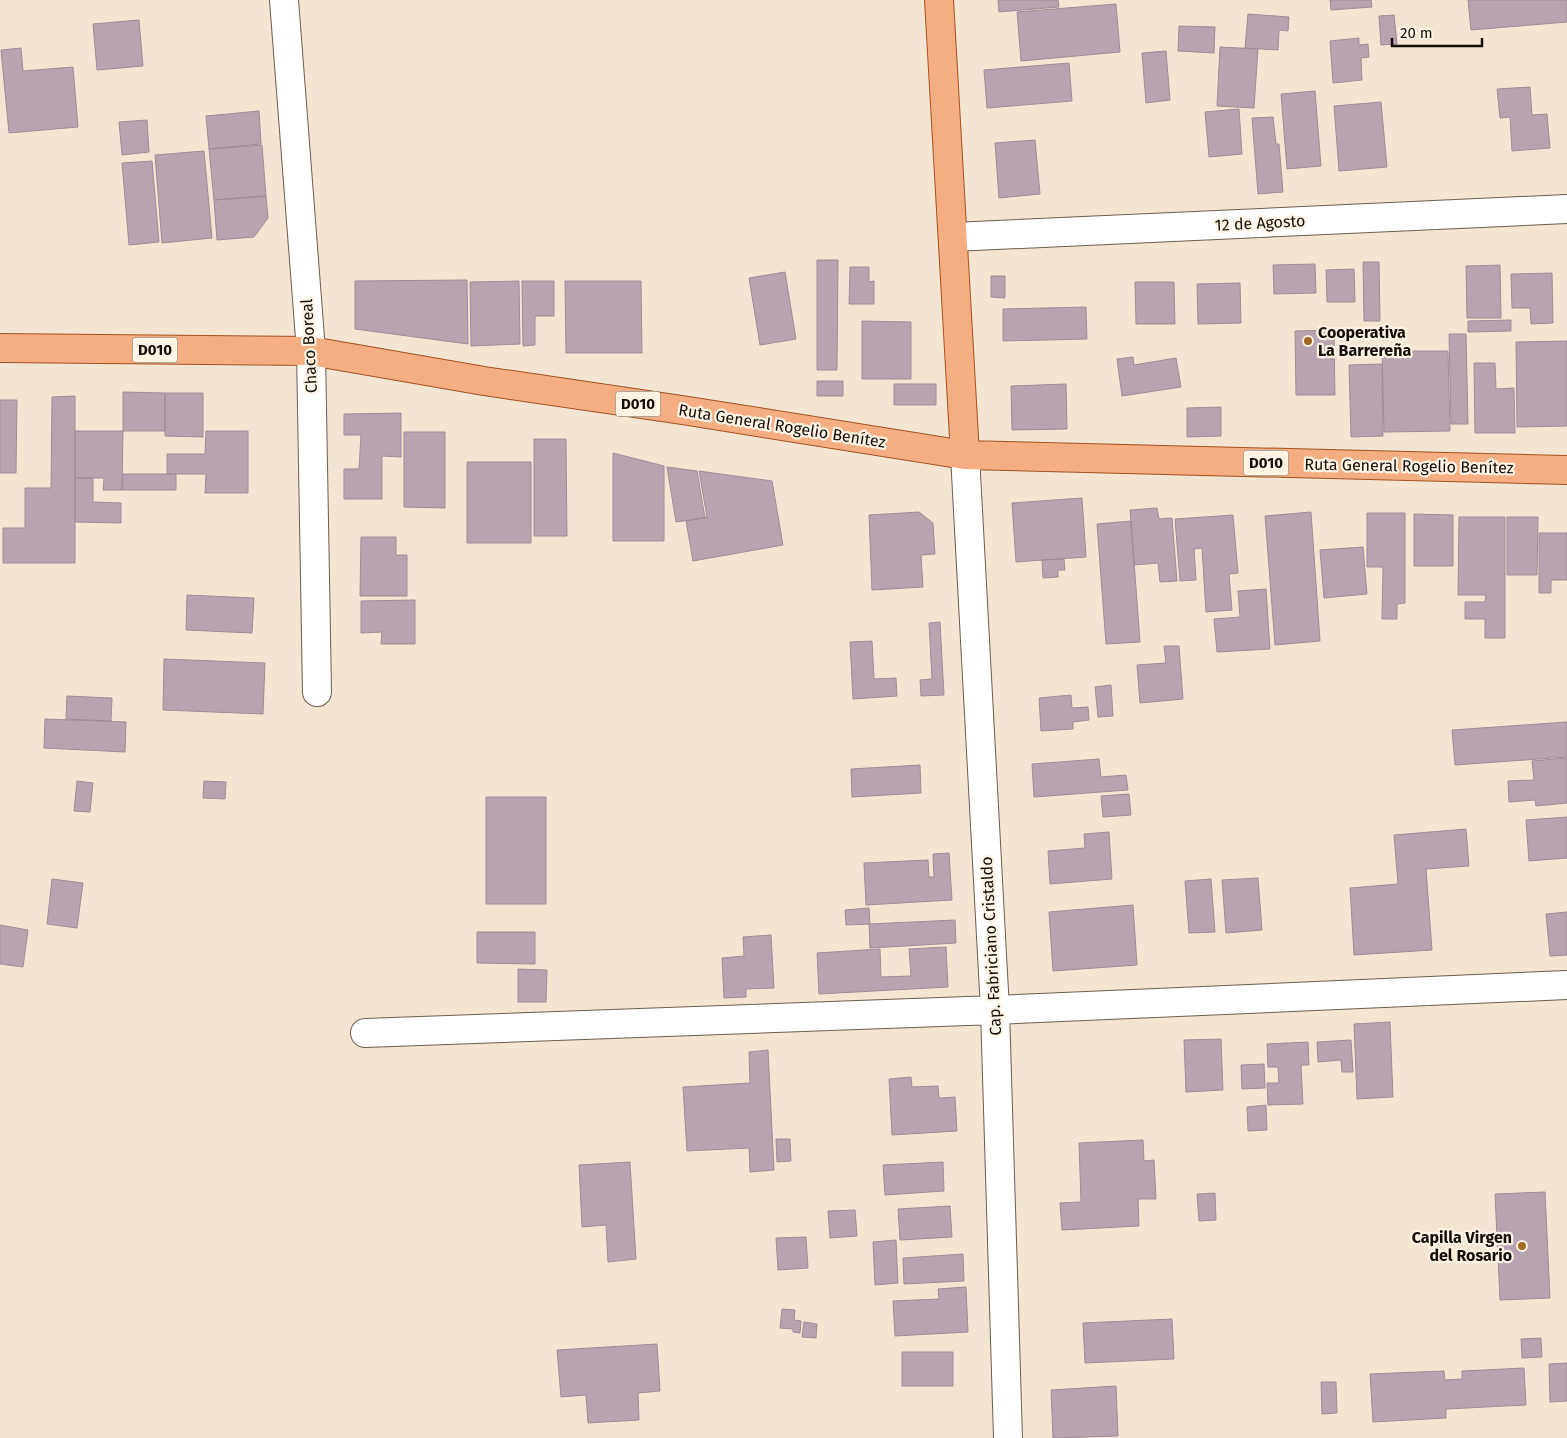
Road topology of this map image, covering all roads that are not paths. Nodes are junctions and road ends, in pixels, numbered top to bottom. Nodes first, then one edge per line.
1 (284, 0) edge
2 (938, 0) edge
3 (1567, 209) edge
4 (953, 237) junction
5 (0, 348) edge
6 (311, 351) junction
7 (965, 455) junction
8 (1567, 470) edge
9 (317, 692) dead end
10 (1567, 984) edge
11 (995, 1010) junction
12 (365, 1033) dead end
13 (1008, 1438) edge

1 - 6 street, Chaco Boreal
2 - 4 main road
3 - 4 street, 12 de Agosto
4 - 7 main road
5 - 6 main road, Ruta General Rogelio Benítez / D010
6 - 7 main road, Ruta General Rogelio Benítez / D010
6 - 9 street, Chaco Boreal
7 - 8 main road, Ruta General Rogelio Benítez / D010
7 - 11 street, Cap. Fabriciano Cristaldo
10 - 11 street
11 - 12 street
11 - 13 street, Cap. Fabriciano Cristaldo

